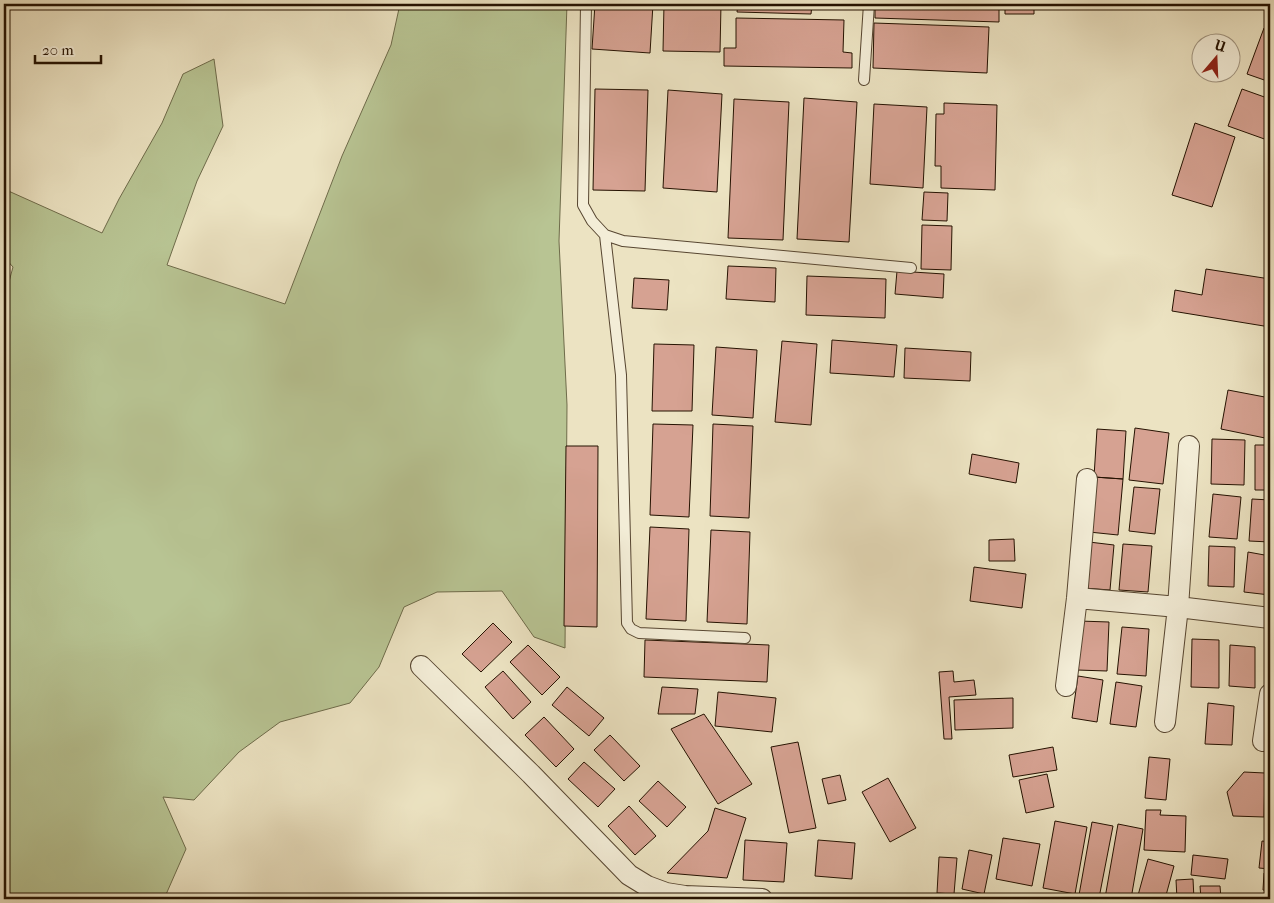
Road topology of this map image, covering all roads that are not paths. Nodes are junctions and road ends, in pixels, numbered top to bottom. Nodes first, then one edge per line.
1 (586, 4) edge
2 (869, 4) edge
3 (864, 80) dead end
4 (605, 235) junction
5 (911, 268) dead end
6 (1189, 446) dead end
7 (1087, 479) dead end
8 (1076, 598) junction
9 (1178, 607) junction
10 (1270, 618) edge
11 (745, 638) dead end
12 (421, 666) dead end
13 (1066, 686) dead end
14 (1270, 694) edge
15 (1166, 722) dead end
16 (1263, 741) dead end
17 (762, 899) edge

1 - 4 lane
2 - 3 lane
4 - 5 lane
4 - 11 lane
6 - 9 street
7 - 8 street
8 - 9 street
8 - 13 street
9 - 10 street
9 - 15 street
12 - 17 street
14 - 16 street

